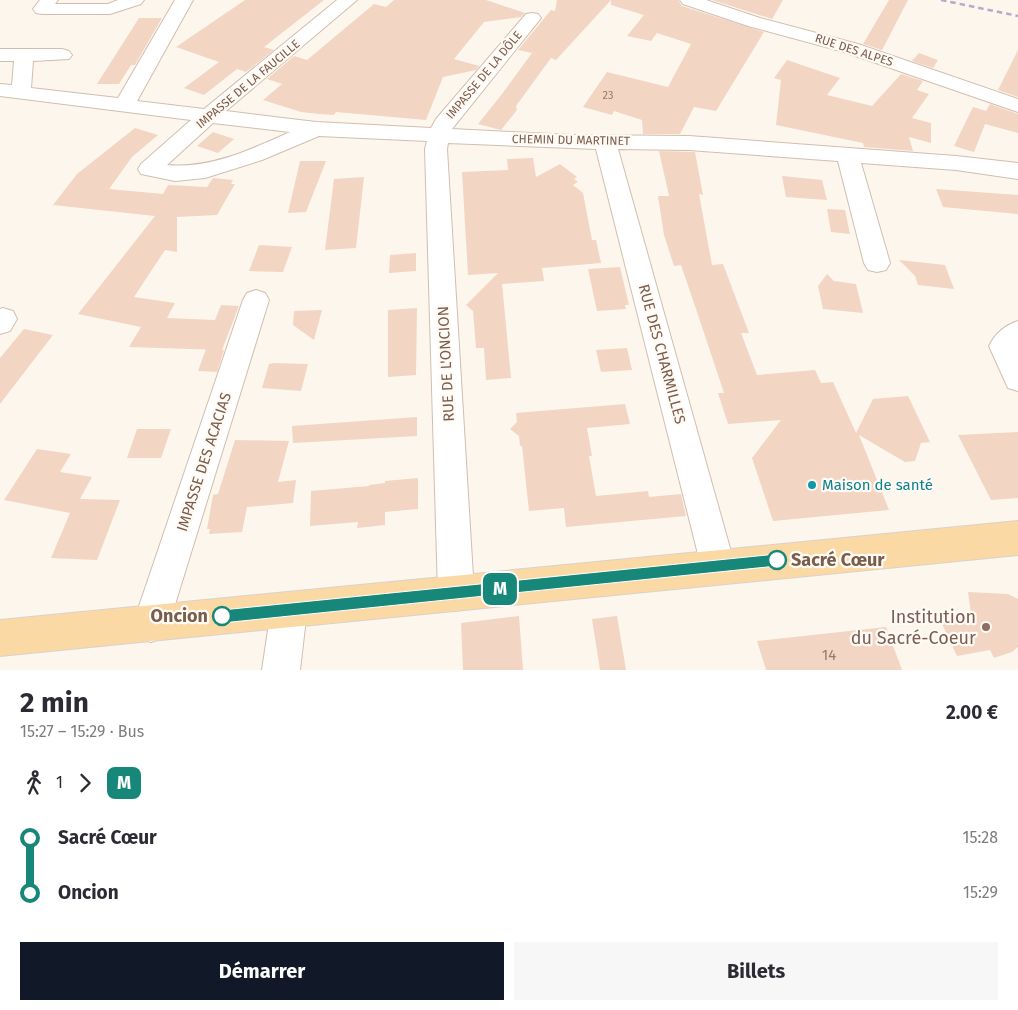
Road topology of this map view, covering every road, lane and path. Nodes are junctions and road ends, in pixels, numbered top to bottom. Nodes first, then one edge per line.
1 (48, 0) edge
2 (135, 0) edge
3 (184, 0) edge
4 (348, 0) edge
5 (689, 0) edge
6 (532, 18) dead end
7 (0, 55) edge
8 (24, 55) junction
9 (62, 55) dead end
10 (9, 91) edge
11 (124, 105) junction
12 (1018, 106) edge
13 (210, 115) junction
14 (316, 128) junction
15 (439, 135) junction
16 (605, 142) junction
17 (848, 156) junction
18 (1018, 171) edge
19 (877, 262) dead end
20 (256, 300) dead end
21 (1018, 332) edge
22 (1018, 379) edge
23 (1018, 538) edge
24 (718, 566) junction
25 (456, 593) junction
26 (288, 610) junction
27 (151, 624) junction
28 (0, 638) edge
29 (281, 670) edge

1 - 2 street
3 - 11 street
4 - 13 street, IMPASSE DE LA FAUCILLE
5 - 12 street, RUE DES ALPES
6 - 15 street, IMPASSE DE LA DÔLE
7 - 8 street
8 - 9 street
8 - 10 street, CHEMIN DU MARTINET
10 - 11 street, CHEMIN DU MARTINET
11 - 13 street, CHEMIN DU MARTINET
13 - 14 street, CHEMIN DU MARTINET
13 - 14 street, IMPASSE DE LA FAUCILLE
14 - 15 street, CHEMIN DU MARTINET
15 - 16 street, CHEMIN DU MARTINET
15 - 25 street, RUE DE L'ONCION
16 - 17 street, CHEMIN DU MARTINET
16 - 24 street, RUE DES CHARMILLES
17 - 18 street, CHEMIN DU MARTINET
17 - 19 street
20 - 27 street, IMPASSE DES ACACIAS
21 - 22 street
23 - 24 main road
24 - 25 main road
25 - 26 main road
26 - 27 main road
26 - 29 street
27 - 28 main road

